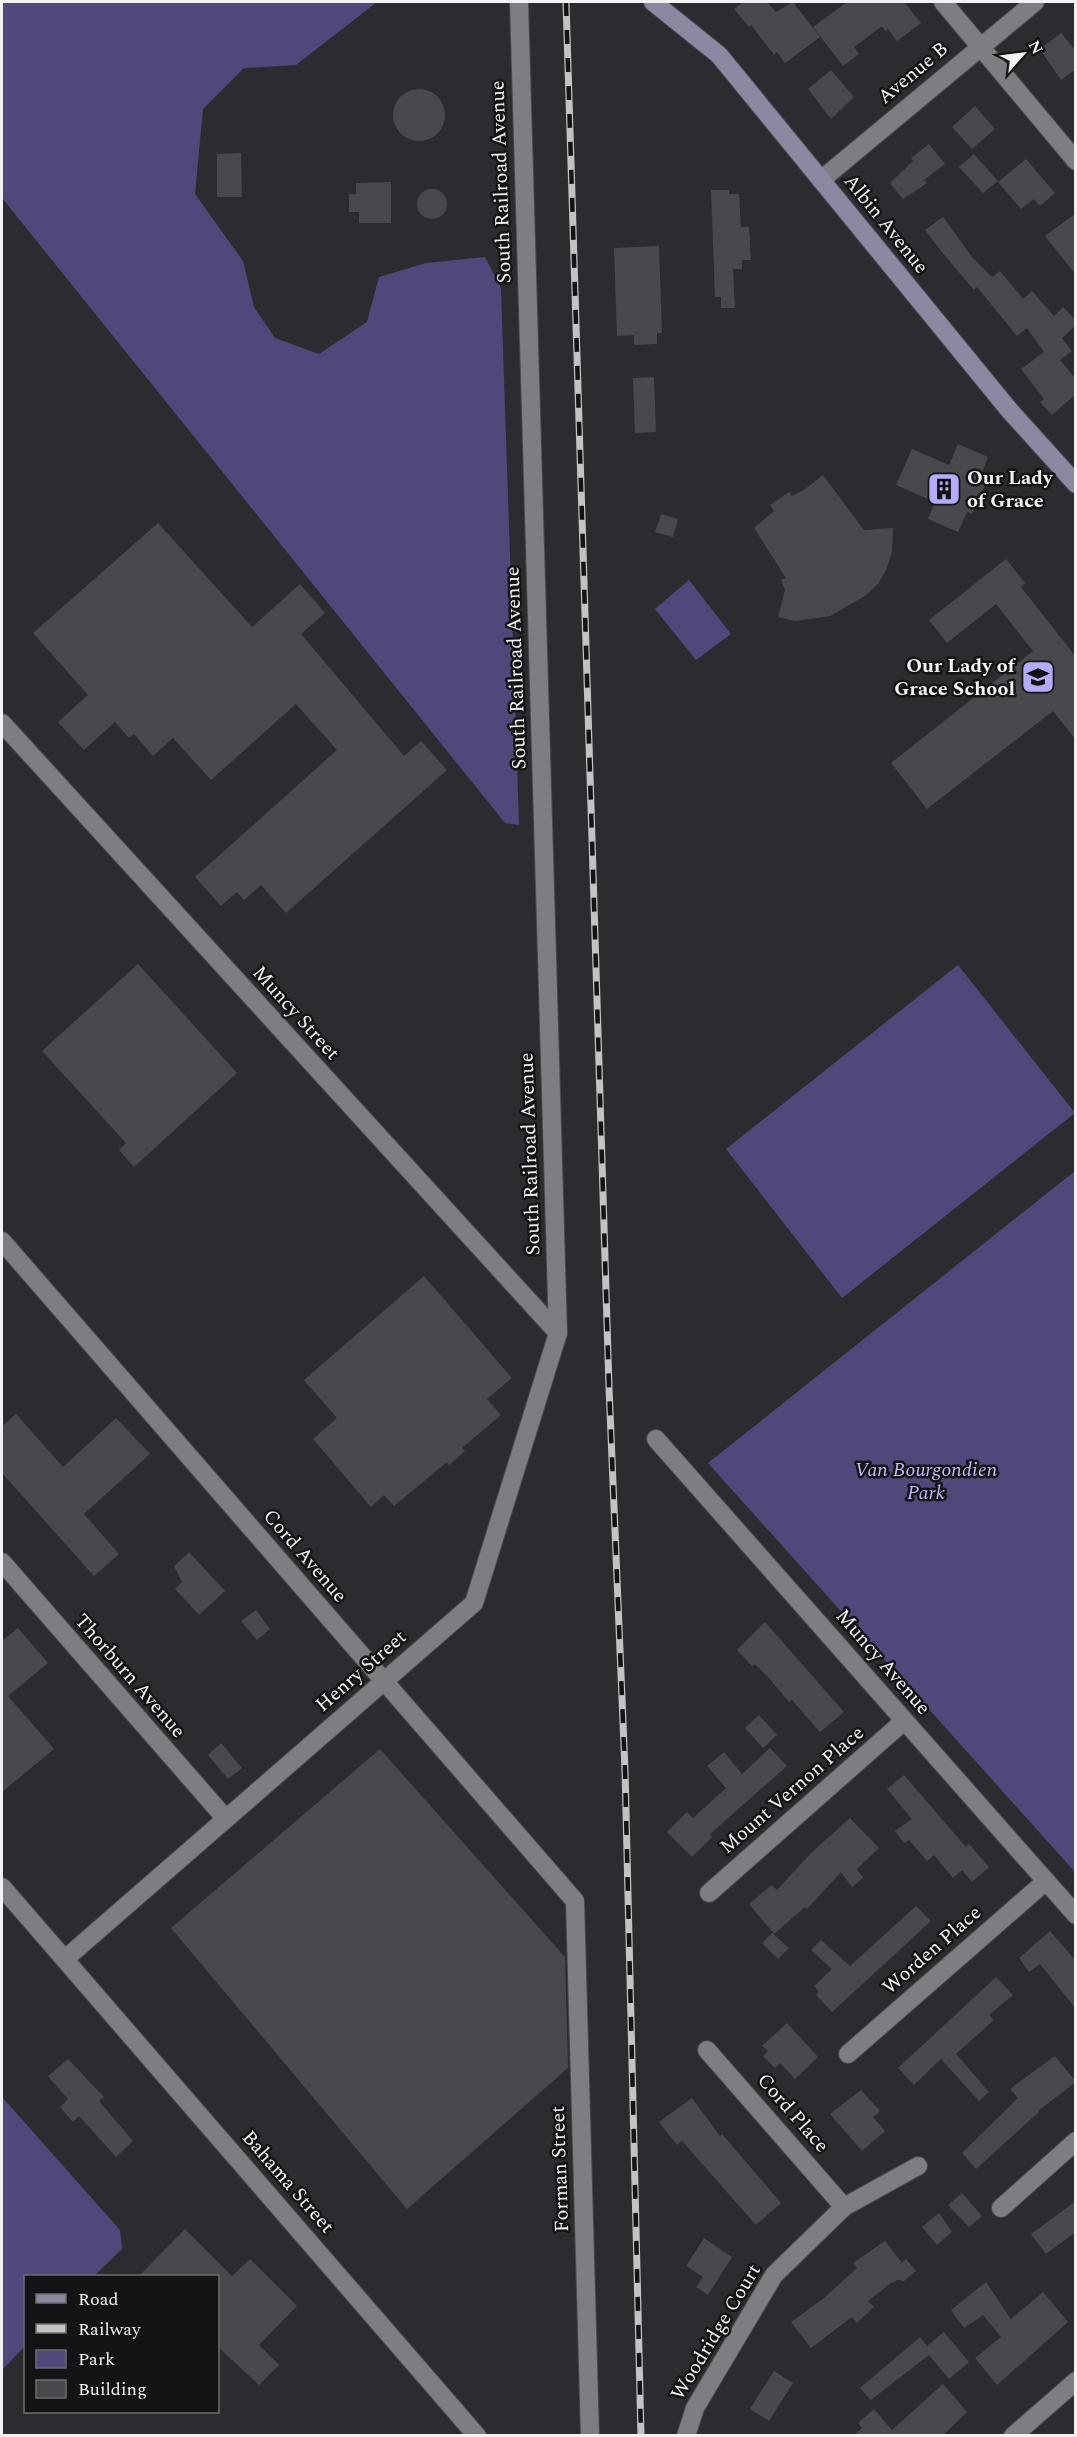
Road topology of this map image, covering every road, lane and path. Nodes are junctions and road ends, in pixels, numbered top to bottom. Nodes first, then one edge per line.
1 (519, 2) edge
2 (653, 2) edge
3 (943, 2) edge
4 (1035, 2) edge
5 (980, 46) junction
6 (1076, 161) edge
7 (820, 180) junction
8 (1076, 484) edge
9 (2, 723) edge
10 (2, 1241) edge
11 (558, 1333) junction
12 (656, 1439) dead end
13 (2, 1562) edge
14 (384, 1682) junction
15 (904, 1721) junction
16 (226, 1819) junction
17 (1046, 1881) junction
18 (2, 1887) edge
19 (709, 1893) dead end
20 (576, 1900) joint
21 (1076, 1915) edge
22 (65, 1959) junction
23 (707, 2050) dead end
24 (848, 2054) dead end
25 (1076, 2141) edge
26 (918, 2166) dead end
27 (844, 2207) junction
28 (1001, 2208) dead end
29 (1076, 2381) edge
30 (477, 2436) edge
31 (590, 2436) edge
32 (686, 2436) edge
33 (1012, 2436) edge

1 - 11 street, South Railroad Avenue
2 - 7 street, Albin Avenue
3 - 5 street
4 - 5 street, Avenue B
5 - 6 street
5 - 7 street, Avenue B
7 - 8 street, Albin Avenue
9 - 11 street, Muncy Street
10 - 14 street, Cord Avenue
11 - 14 street, Henry Street
12 - 15 street, Muncy Avenue
13 - 16 street, Thorburn Avenue
14 - 16 street, Henry Street
14 - 20 street, Cord Avenue
15 - 17 street, Muncy Avenue
15 - 19 street, Mount Vernon Place
16 - 22 street, Henry Street
17 - 21 street, Muncy Avenue
17 - 24 street, Worden Place
18 - 22 street, Bahama Street
20 - 31 street, Forman Street
22 - 30 street, Bahama Street
23 - 27 street, Cord Place
25 - 28 street
26 - 27 street, Woodridge Court
27 - 32 street, Woodridge Court
29 - 33 street

